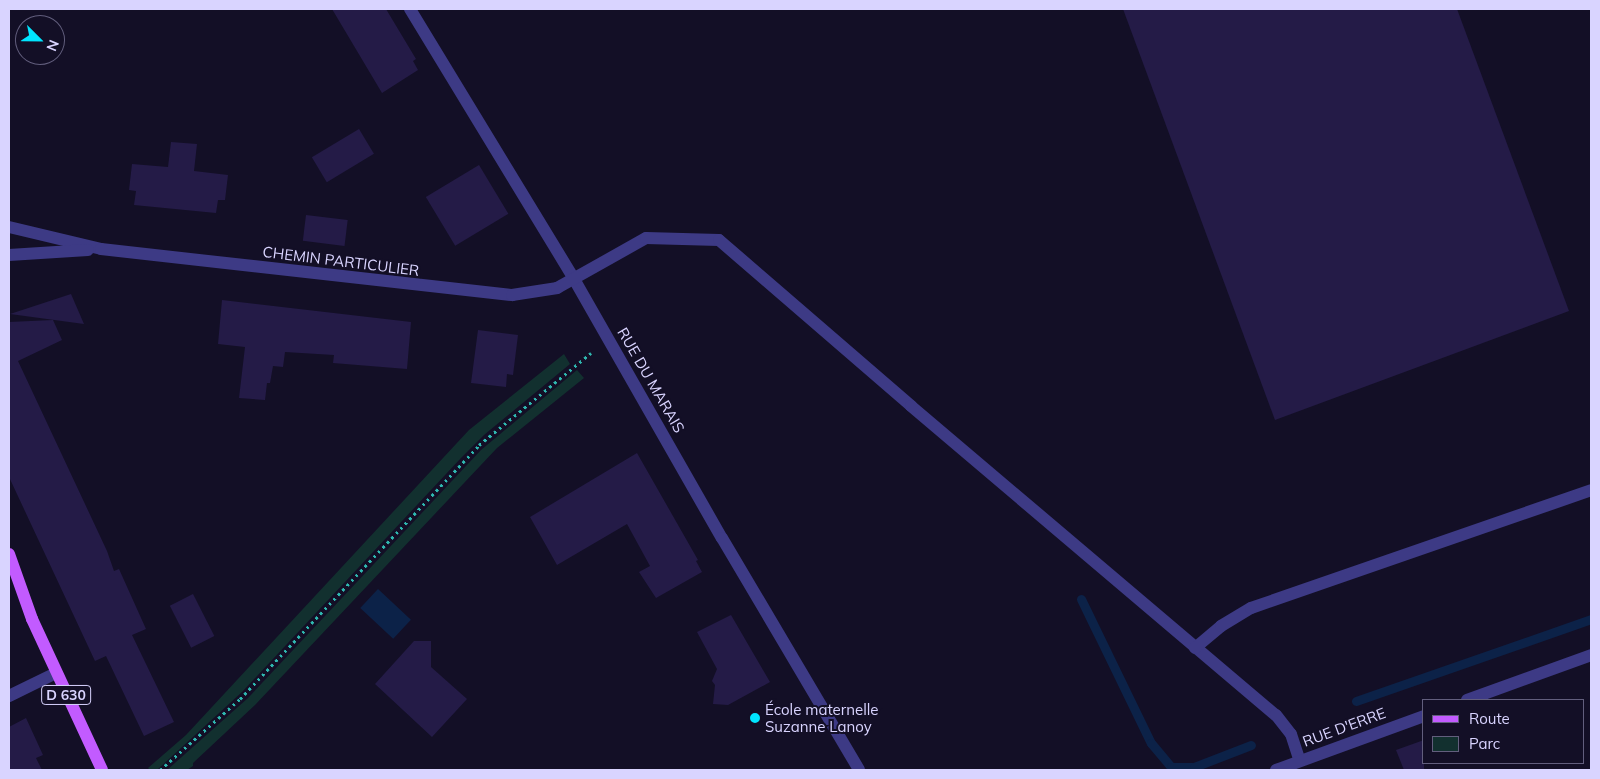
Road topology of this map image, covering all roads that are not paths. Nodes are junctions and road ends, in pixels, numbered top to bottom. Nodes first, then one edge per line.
1 (410, 9) edge
2 (9, 227) edge
3 (101, 250) junction
4 (9, 255) edge
5 (574, 279) junction
6 (1591, 490) edge
7 (9, 554) edge
8 (9, 580) edge
9 (32, 619) junction
10 (1195, 648) junction
11 (1591, 655) edge
12 (56, 673) junction
13 (9, 696) edge
14 (1469, 699) edge
15 (1422, 717) edge
16 (1300, 761) junction
17 (102, 770) edge
18 (859, 770) edge
19 (1276, 770) edge

1 - 5 street, RUE DU MARAIS
2 - 3 street, CHEMIN PARTICULIER
3 - 4 street, CHEMIN PARTICULIER
3 - 5 street, CHEMIN PARTICULIER
5 - 10 street, CHEMIN PARTICULIER
5 - 18 street, RUE DU MARAIS
6 - 10 street
7 - 9 main road, D 630
8 - 9 main road, D 630
9 - 12 main road, D 630
10 - 16 street, CHEMIN PARTICULIER
11 - 14 street
12 - 13 street
12 - 17 main road, D 630
15 - 16 street, RUE D'ERRE
16 - 19 street, RUE D'ERRE

